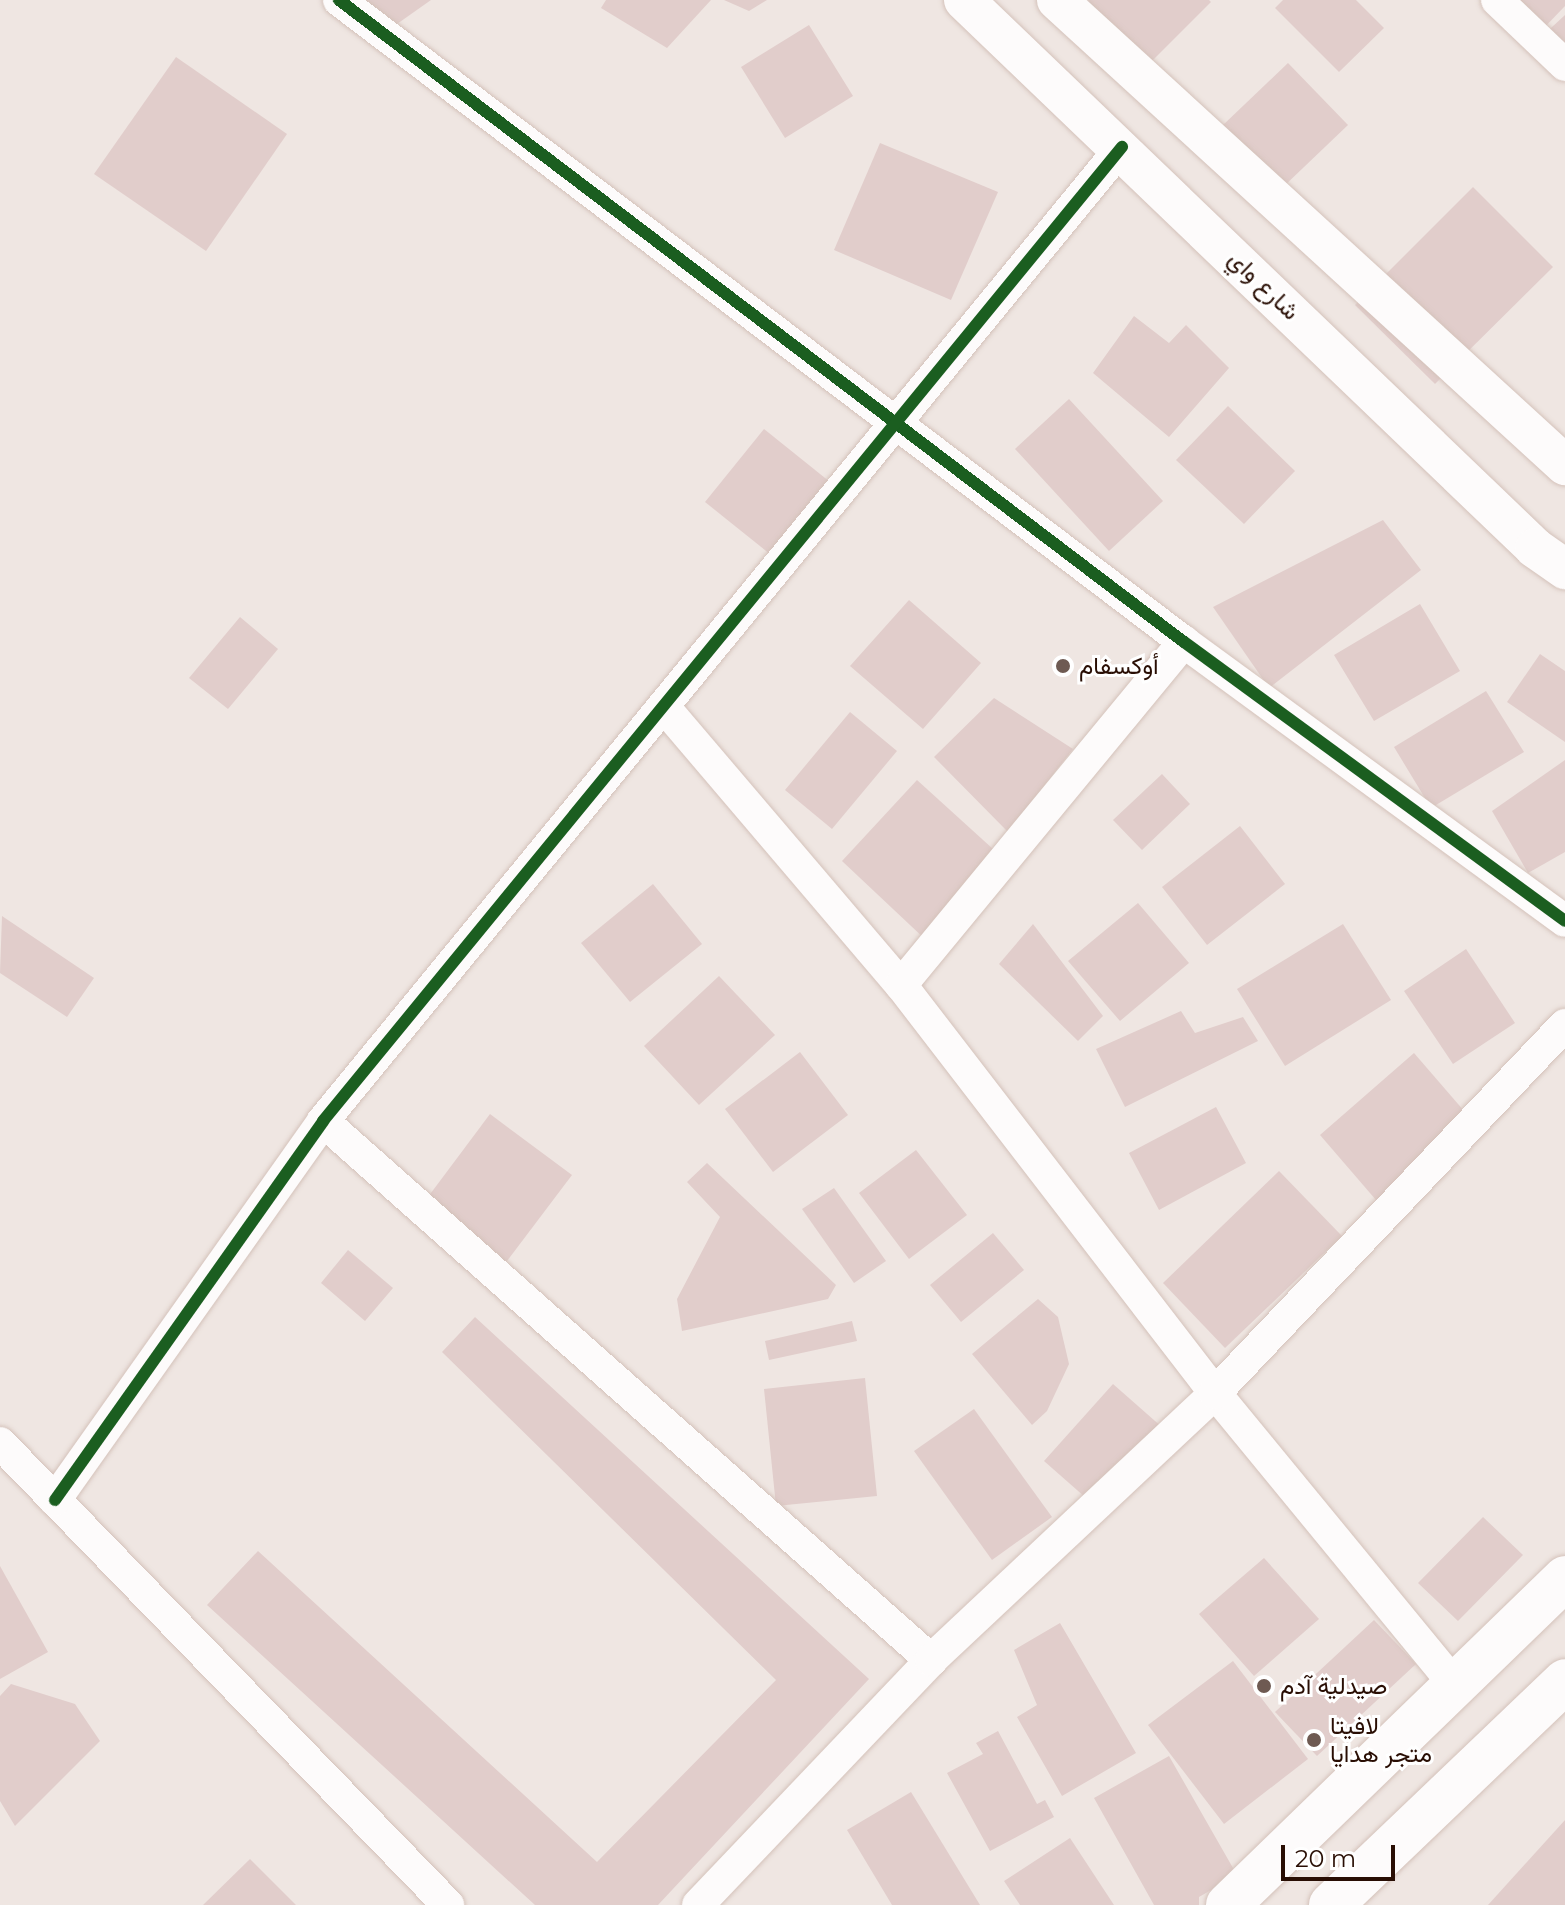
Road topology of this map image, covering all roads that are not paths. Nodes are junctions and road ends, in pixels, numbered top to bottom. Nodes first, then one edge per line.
1 (339, 0) edge
2 (1057, 0) edge
3 (1497, 0) edge
4 (973, 3) edge
5 (1565, 65) edge
6 (1122, 147) junction
7 (897, 420) junction
8 (1565, 465) edge
9 (1565, 569) edge
10 (1184, 642) junction
11 (665, 708) junction
12 (1565, 921) edge
13 (901, 985) junction
14 (1565, 1025) edge
15 (323, 1121) junction
16 (1215, 1393) junction
17 (0, 1443) edge
18 (55, 1500) junction
19 (1565, 1578) edge
20 (931, 1660) junction
21 (1565, 1681) edge
22 (1454, 1684) junction
23 (448, 1905) edge
24 (698, 1905) edge
25 (1228, 1905) edge
26 (1331, 1905) edge

1 - 7 street
2 - 8 street
3 - 5 street
4 - 6 street, شارع واي
6 - 7 street
6 - 9 street, شارع واي
7 - 10 street
7 - 11 street
10 - 12 street
10 - 13 street
11 - 13 street
11 - 15 street
13 - 16 street
14 - 16 street
15 - 18 street
15 - 20 street
16 - 20 street
16 - 22 street
17 - 18 street
18 - 23 street
19 - 22 main road
20 - 24 street
21 - 26 main road
22 - 25 main road

